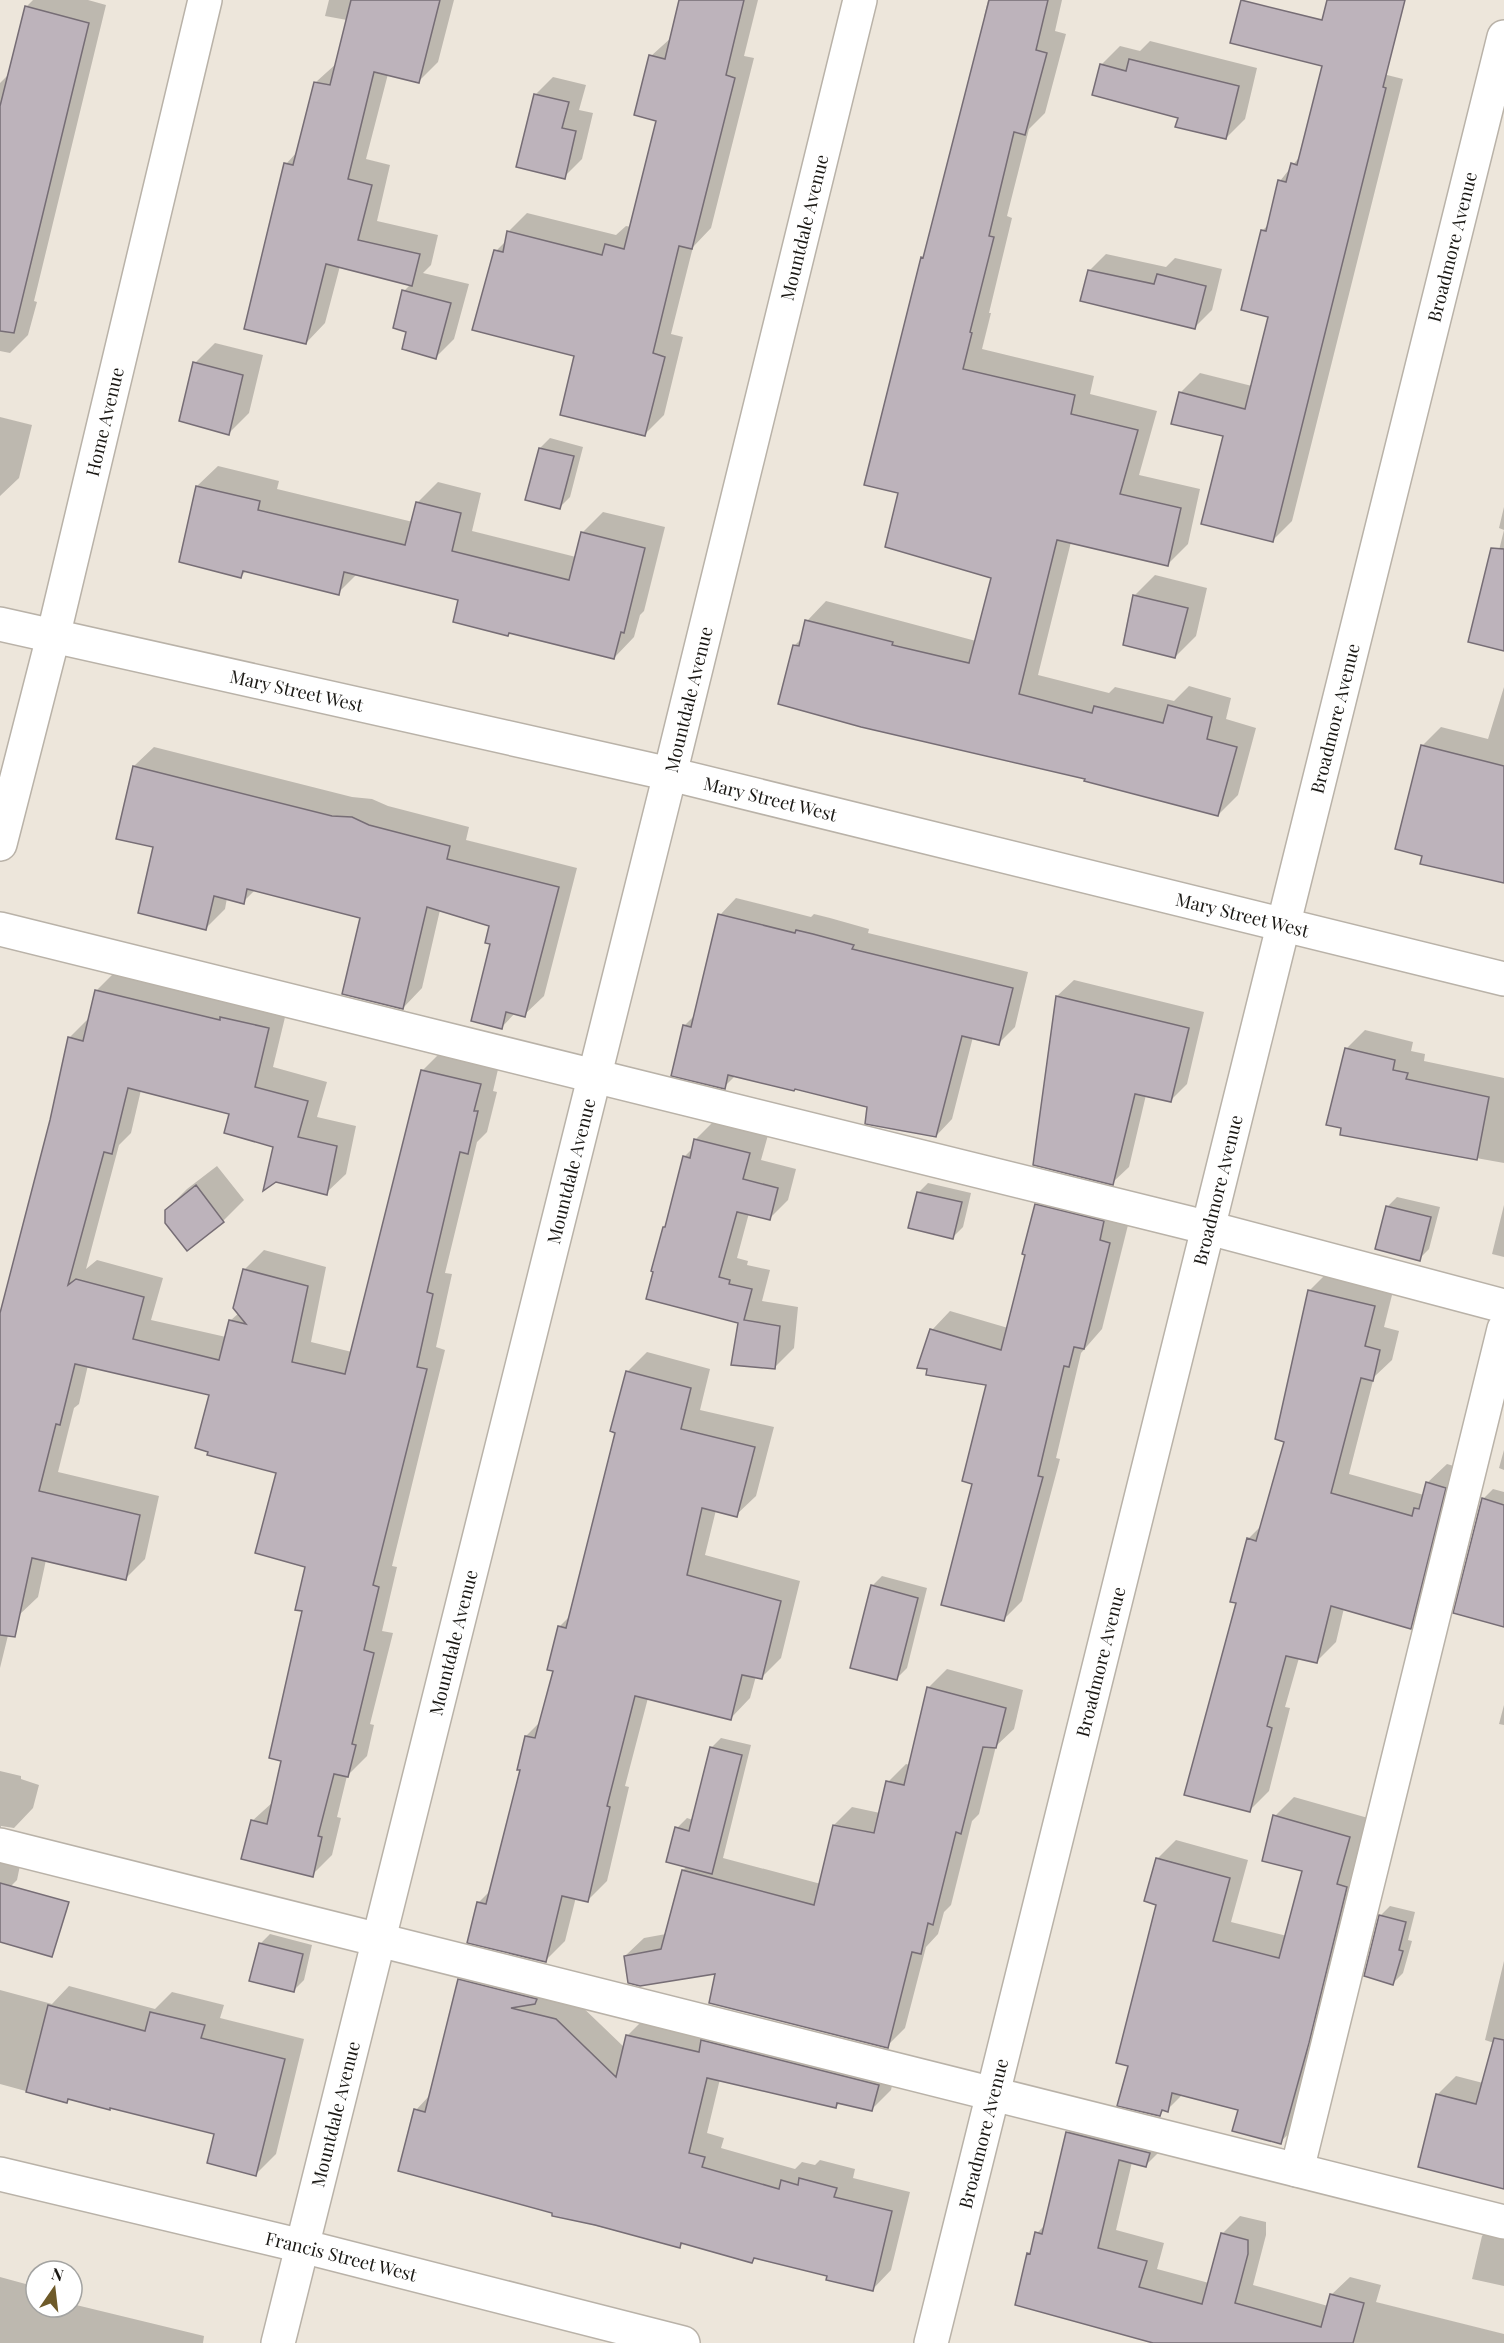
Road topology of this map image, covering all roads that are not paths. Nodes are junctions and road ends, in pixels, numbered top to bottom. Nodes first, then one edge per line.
1 (205, 0) edge
2 (860, 0) edge
3 (1504, 37) edge
4 (0, 624) edge
5 (53, 637) junction
6 (670, 774) junction
7 (0, 844) edge
8 (1285, 925) junction
9 (0, 929) edge
10 (1504, 979) edge
11 (594, 1077) junction
12 (1209, 1228) junction
13 (1504, 1306) edge
14 (1504, 1329) edge
15 (0, 1845) edge
16 (379, 1939) junction
17 (994, 2093) junction
18 (1297, 2170) junction
19 (0, 2175) edge
20 (1504, 2222) edge
21 (302, 2246) junction
22 (278, 2343) edge
23 (683, 2343) edge
24 (931, 2343) edge

1 - 5 street, Home Avenue
2 - 6 street, Mountdale Avenue
3 - 8 street, Broadmore Avenue
4 - 5 street, Mary Street West
5 - 6 street, Mary Street West
5 - 7 street, Home Avenue
6 - 8 street, Mary Street West
6 - 11 street, Mountdale Avenue
8 - 10 street, Mary Street West
8 - 12 street, Broadmore Avenue
9 - 11 street
11 - 12 street
11 - 16 street, Mountdale Avenue
12 - 13 street
12 - 17 street, Broadmore Avenue
14 - 18 street
15 - 16 street
16 - 17 street
16 - 21 street, Mountdale Avenue
17 - 18 street
17 - 24 street, Broadmore Avenue
18 - 20 street
19 - 21 street, Francis Street West
21 - 22 street, Mountdale Avenue
21 - 23 street, Francis Street West

